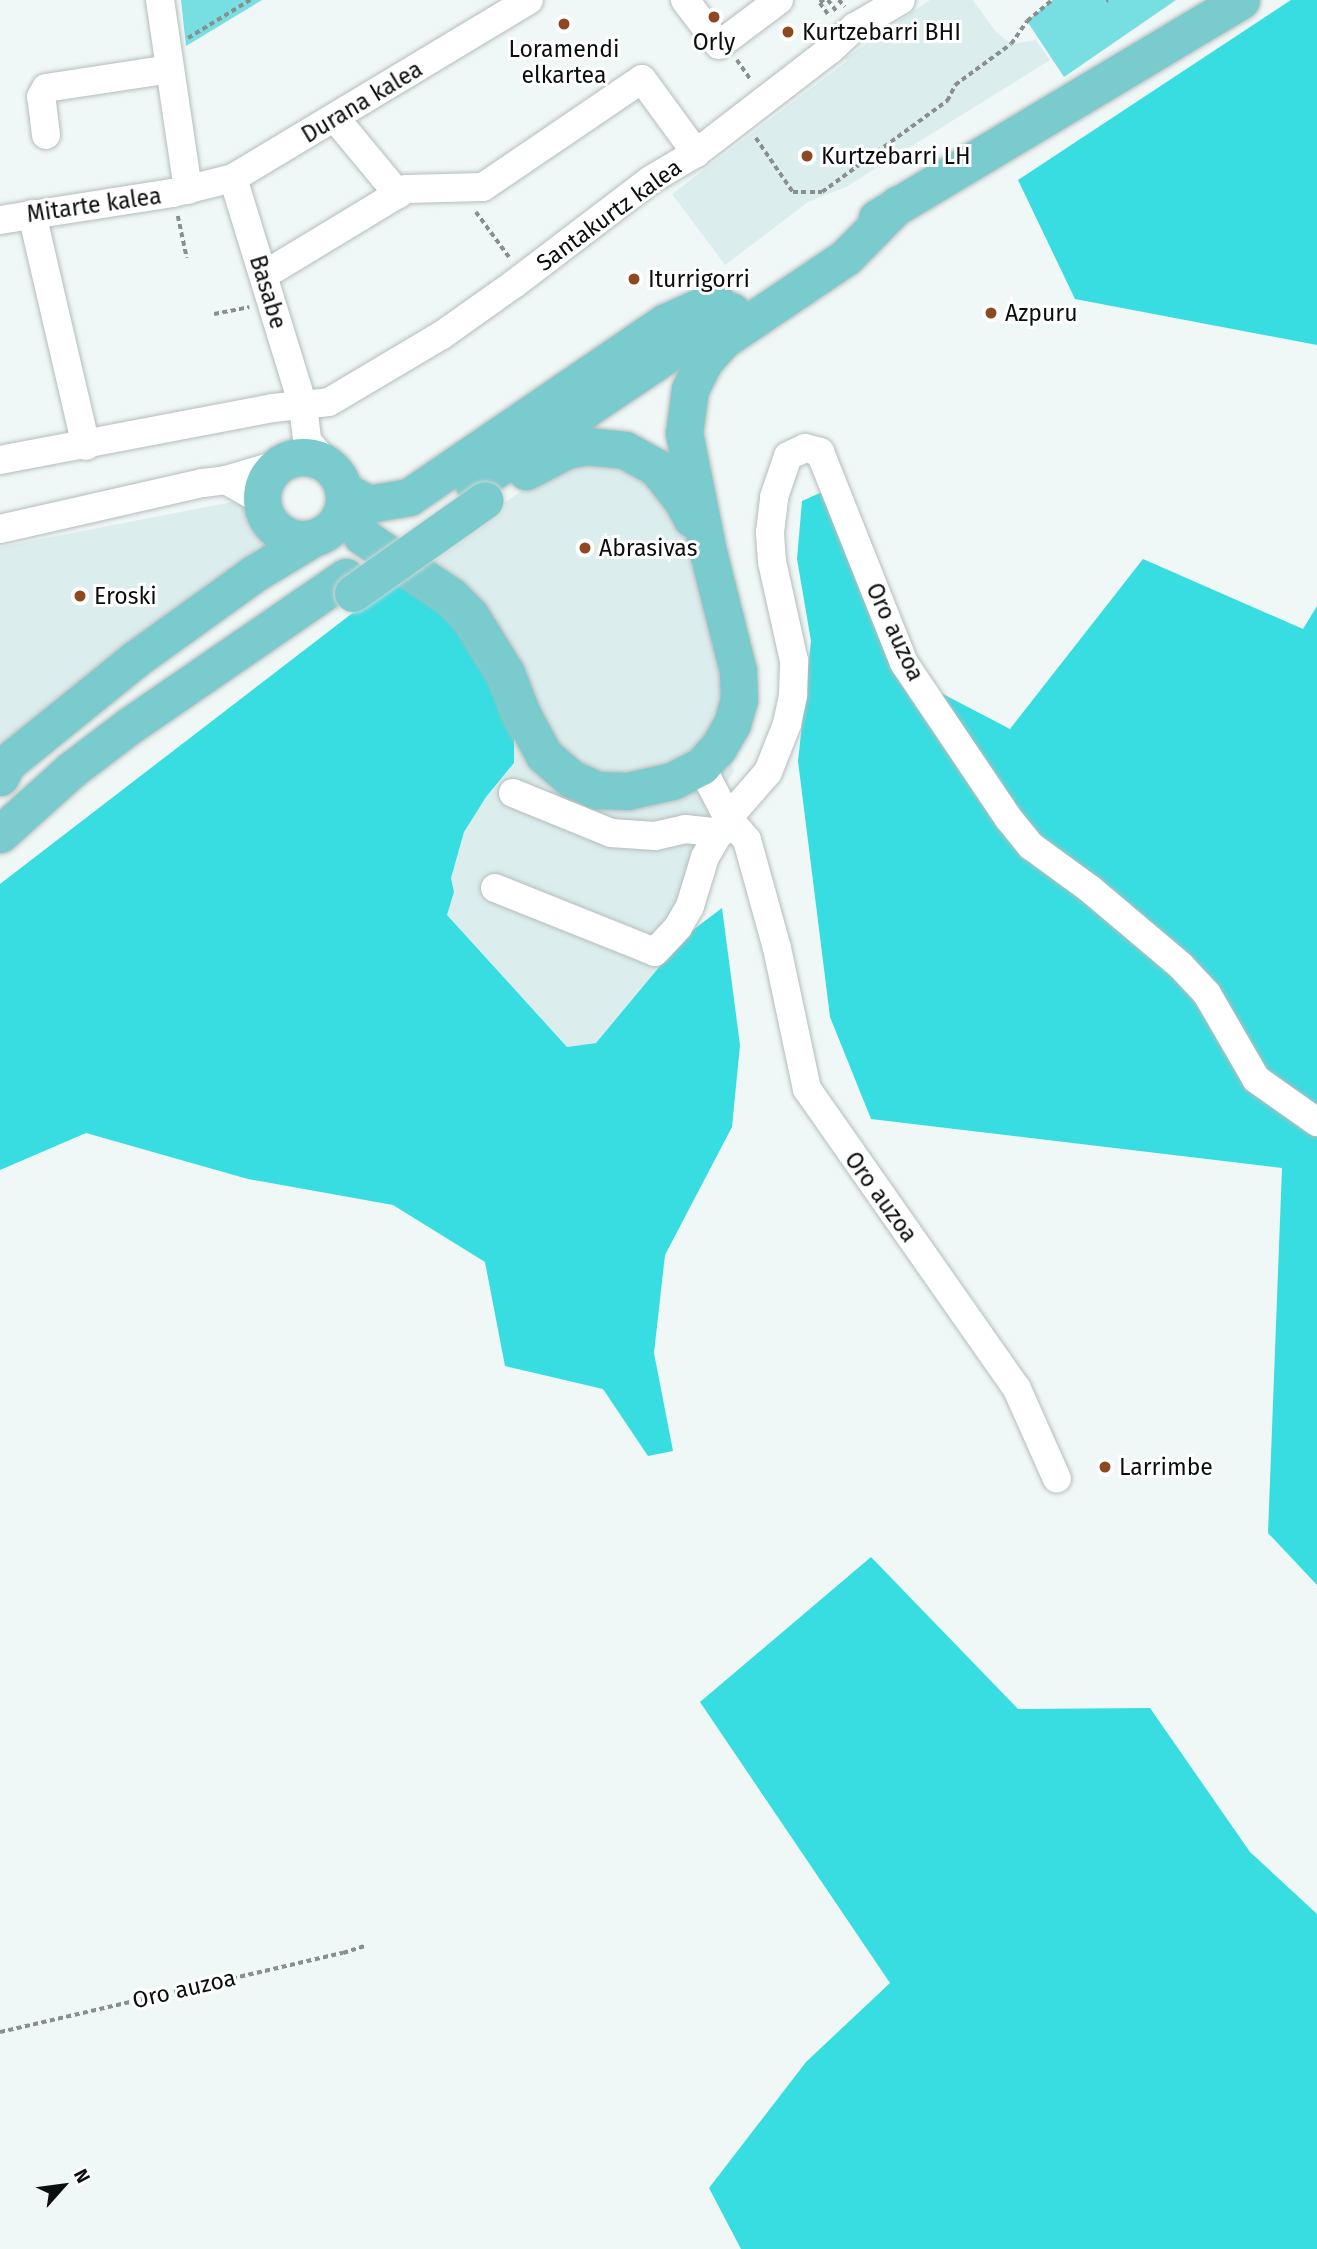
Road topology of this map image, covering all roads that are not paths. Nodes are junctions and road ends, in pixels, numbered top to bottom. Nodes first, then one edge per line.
1 (160, 0) edge
2 (529, 0) edge
3 (685, 0) edge
4 (779, 0) edge
5 (901, 0) edge
6 (1241, 0) edge
7 (174, 56) junction
8 (335, 118) junction
9 (46, 135) dead end
10 (696, 153) junction
11 (233, 178) junction
12 (188, 190) junction
13 (398, 194) junction
14 (898, 204) junction
15 (32, 214) junction
16 (0, 220) edge
17 (274, 270) dead end
18 (776, 282) junction
19 (303, 407) junction
20 (86, 446) junction
21 (0, 460) edge
22 (316, 469) junction
23 (226, 480) junction
24 (479, 492) junction
25 (268, 514) junction
26 (0, 529) edge
27 (318, 536) junction
28 (362, 536) junction
29 (708, 552) junction
30 (255, 573) junction
31 (701, 766) junction
32 (2, 768) edge
33 (513, 793) dead end
34 (724, 825) junction
35 (0, 834) edge
36 (495, 888) dead end
37 (1317, 1122) edge
38 (1057, 1479) dead end

1 - 7 street
2 - 8 street, Durana kalea
3 - 4 street
5 - 10 street, Santakurtz kalea
6 - 14 main road
7 - 9 street
7 - 12 street
8 - 11 street, Durana kalea
8 - 13 street
10 - 13 street
10 - 19 street, Santakurtz kalea
11 - 12 street, Durana kalea
11 - 19 street, Basabe
12 - 15 street, Mitarte kalea
13 - 17 street
14 - 18 main road
14 - 29 main road
15 - 16 street, Mitarte kalea
15 - 20 street
18 - 22 main road
18 - 24 main road
19 - 20 street, Santakurtz kalea
19 - 22 street, Basabe
20 - 21 street, Santakurtz kalea
22 - 23 street
22 - 25 main road
22 - 27 main road
22 - 28 main road
23 - 25 street
23 - 26 street
24 - 29 main road
24 - 35 main road
25 - 27 main road
25 - 30 main road
27 - 28 main road
27 - 30 main road
28 - 31 main road
29 - 31 main road
30 - 32 main road
31 - 34 street, Oro auzoa
33 - 34 street
34 - 36 street
34 - 37 street, Oro auzoa
34 - 38 street, Oro auzoa

